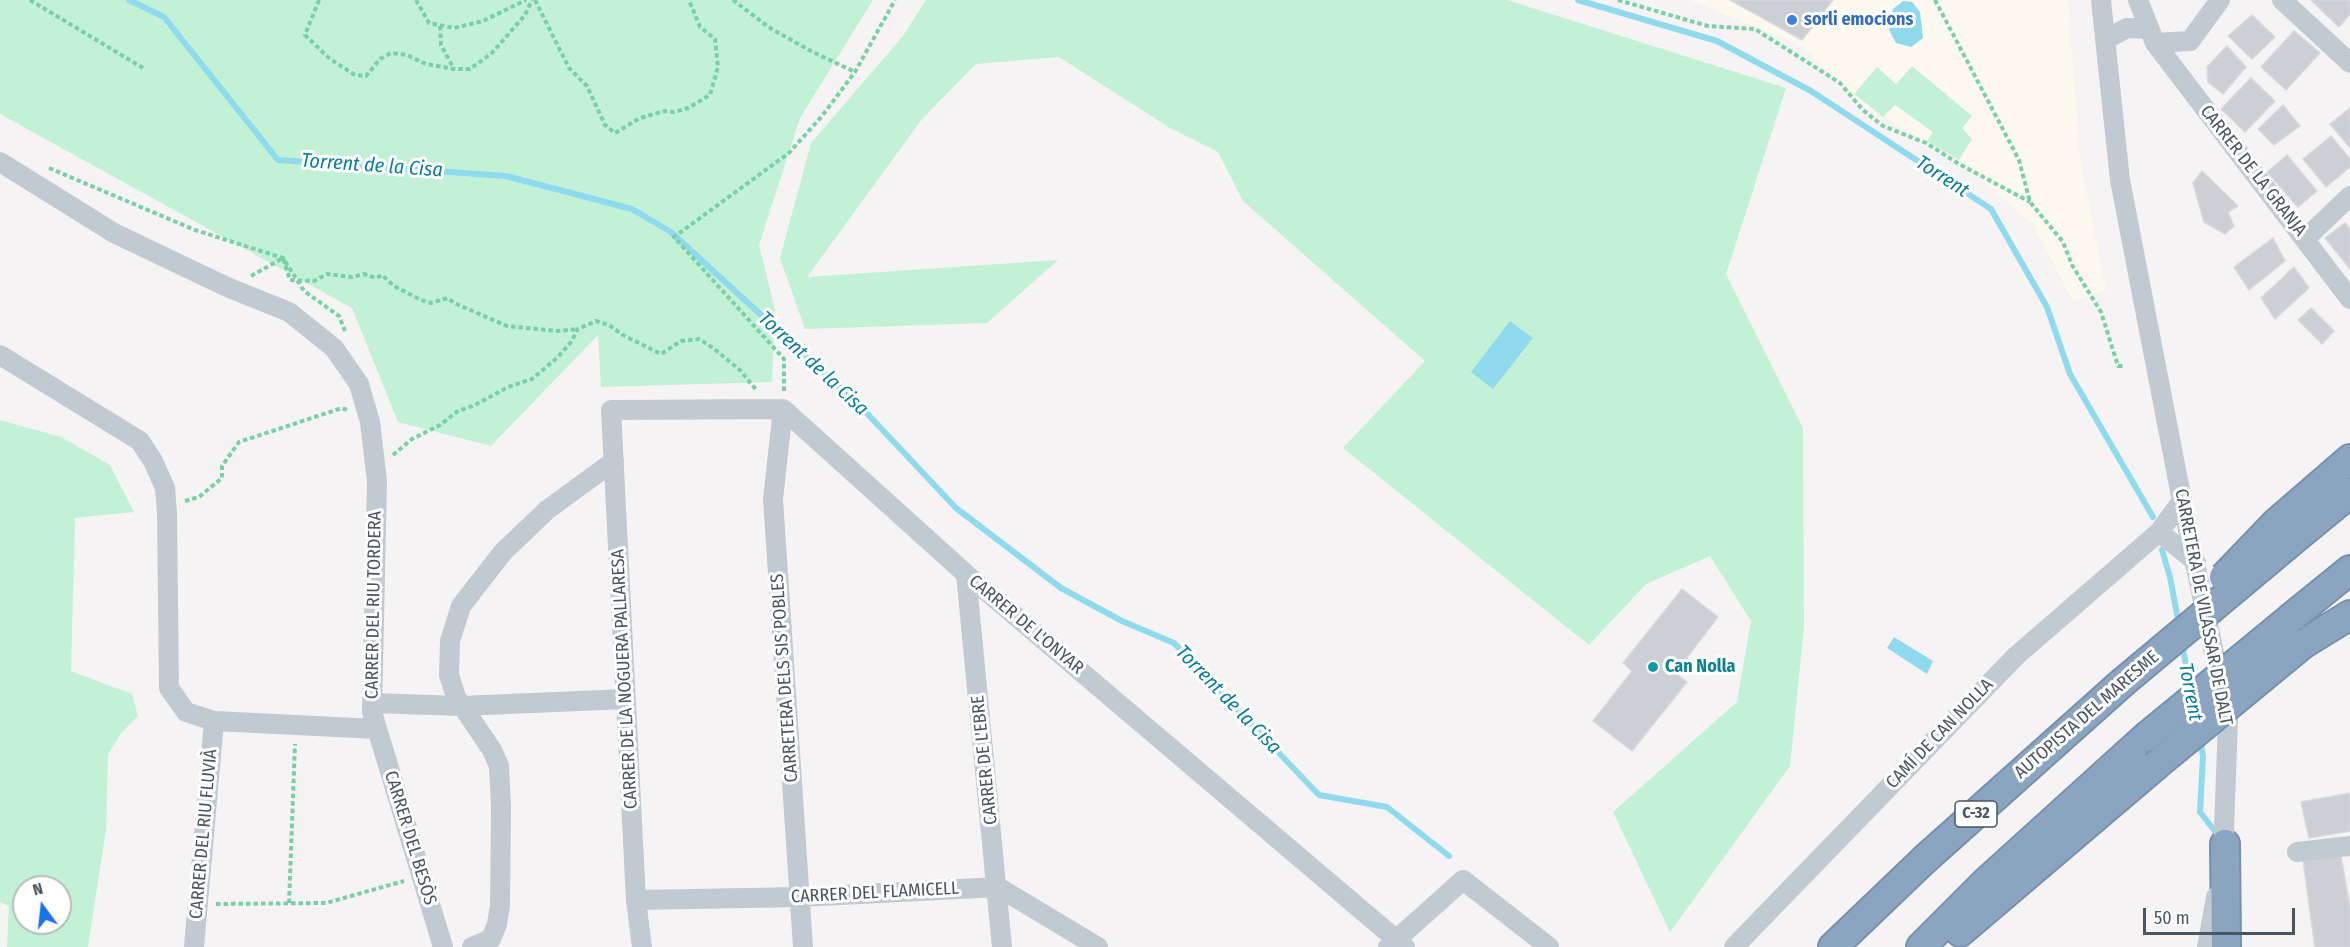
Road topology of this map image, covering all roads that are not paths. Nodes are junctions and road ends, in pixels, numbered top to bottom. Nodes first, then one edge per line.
1 (2101, 0) edge
2 (2138, 0) edge
3 (2220, 0) edge
4 (2282, 0) edge
5 (2152, 36) junction
6 (2105, 40) junction
7 (2350, 63) edge
8 (0, 162) edge
9 (2350, 196) edge
10 (2305, 239) junction
11 (2350, 299) edge
12 (0, 355) edge
13 (783, 409) junction
14 (2350, 459) edge
15 (614, 461) junction
16 (2350, 493) edge
17 (2182, 501) junction
18 (2285, 531) junction
19 (2158, 532) junction
20 (2196, 562) junction
21 (2350, 570) edge
22 (966, 574) junction
23 (2350, 615) edge
24 (626, 699) junction
25 (372, 703) junction
26 (461, 705) junction
27 (214, 721) junction
28 (377, 729) junction
29 (2225, 844) junction
30 (2350, 846) edge
31 (2297, 852) dead end
32 (998, 887) junction
33 (801, 897) junction
34 (636, 900) junction
35 (1397, 944) edge
36 (194, 947) edge
37 (443, 947) edge
38 (472, 947) edge
39 (642, 947) edge
40 (803, 947) edge
41 (1002, 947) edge
42 (1098, 947) edge
43 (1550, 947) edge
44 (1734, 947) edge
45 (1833, 947) edge
46 (1921, 947) edge
47 (1942, 947) edge
48 (2207, 947) edge
49 (2226, 947) edge

1 - 6 street, CARRETERA DE VILASSAR DE DALT
2 - 5 street, CARRER DE LA GRANJA
3 - 5 street
4 - 7 street
5 - 6 street
5 - 10 street, CARRER DE LA GRANJA
6 - 17 street, CARRETERA DE VILASSAR DE DALT
8 - 25 street, CARRER DEL RIU TORDERA
9 - 10 street
10 - 11 street, CARRER DE LA GRANJA
12 - 27 street
13 - 15 street, CARRER DE LA NOGUERA PALLARESA
13 - 22 street, CARRER DE L'ONYAR
13 - 33 street, CARRETERA DELS SIS POBLES
14 - 18 highway
15 - 24 street, CARRER DE LA NOGUERA PALLARESA
15 - 26 street
16 - 18 highway
17 - 19 street, CAMÍ DE CAN NOLLA
17 - 20 street, CARRETERA DE VILASSAR DE DALT
18 - 45 highway, AUTOPISTA DEL MARESME / C-32, bridge
19 - 20 street
19 - 44 street, CAMÍ DE CAN NOLLA
20 - 29 street, CARRETERA DE VILASSAR DE DALT
21 - 46 highway, bridge
22 - 32 street, CARRER DE L'EBRE
22 - 35 street, CARRER DE L'ONYAR
23 - 47 highway, bridge
24 - 26 street
24 - 34 street, CARRER DE LA NOGUERA PALLARESA
25 - 26 street
25 - 28 street, CARRER DEL RIU TORDERA
26 - 38 street
27 - 28 street
27 - 36 street, CARRER DEL RIU FLUVIÀ
28 - 37 street, CARRER DEL BESÒS
29 - 48 street, CARRETERA DE VILASSAR DE DALT
29 - 49 highway
30 - 31 street
32 - 33 street, CARRER DEL FLAMICELL
32 - 41 street, CARRER DE L'EBRE
32 - 42 street
33 - 34 street, CARRER DEL FLAMICELL
33 - 40 street, CARRETERA DELS SIS POBLES
34 - 39 street, CARRER DE LA NOGUERA PALLARESA
35 - 43 street

